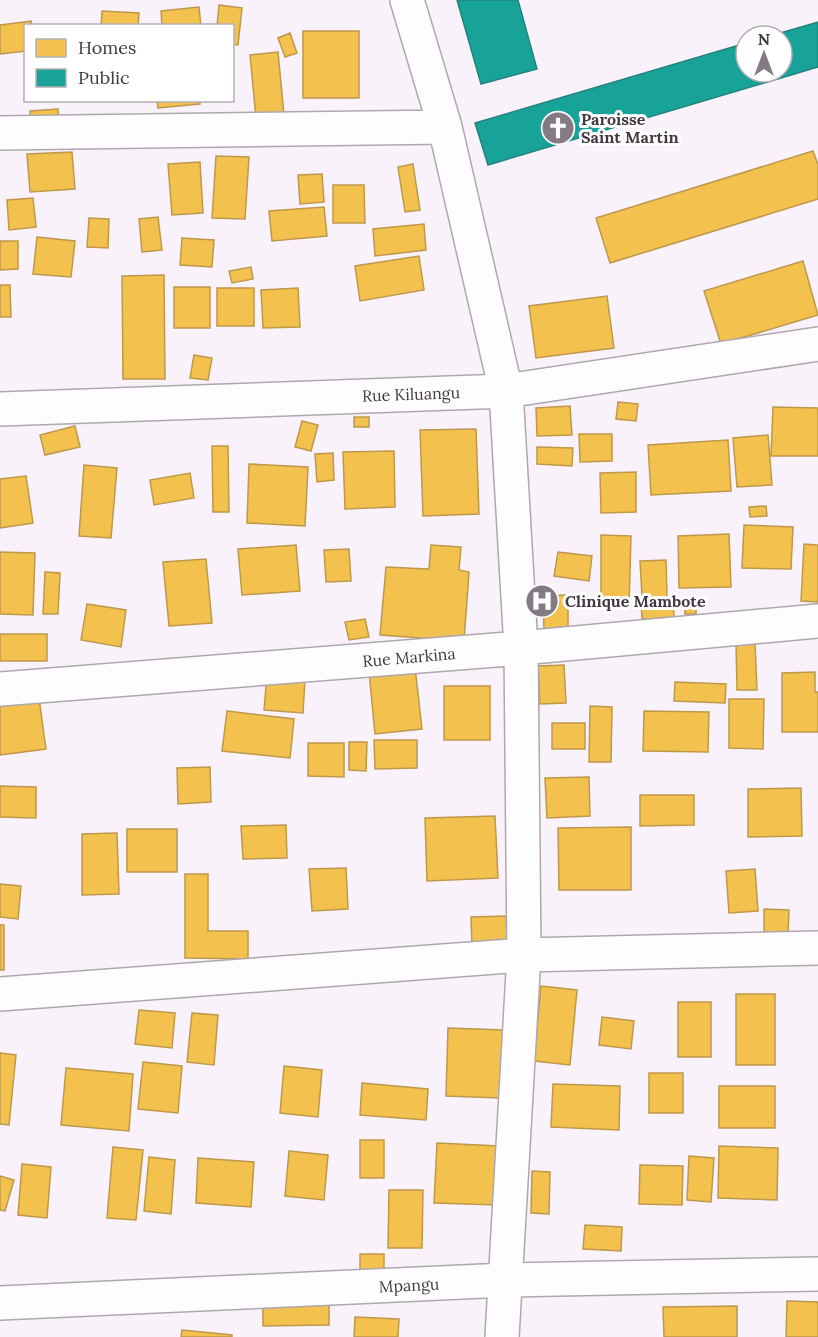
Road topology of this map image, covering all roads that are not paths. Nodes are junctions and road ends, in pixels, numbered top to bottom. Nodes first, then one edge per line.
1 (407, 0) edge
2 (445, 127) junction
3 (0, 133) edge
4 (818, 344) edge
5 (506, 391) junction
6 (0, 409) edge
7 (818, 621) edge
8 (521, 648) junction
9 (0, 689) edge
10 (818, 948) edge
11 (524, 955) junction
12 (0, 994) edge
13 (818, 1274) edge
14 (506, 1280) junction
15 (0, 1303) edge
16 (502, 1337) edge

1 - 2 street
2 - 3 street
2 - 5 street
4 - 5 street, Rue Kiluangu
5 - 6 street, Rue Kiluangu
5 - 8 street
7 - 8 street, Rue Markina
8 - 9 street, Rue Markina
8 - 11 street
10 - 11 street
11 - 12 street
11 - 14 street
13 - 14 street, Mpangu
14 - 15 street, Mpangu
14 - 16 street

